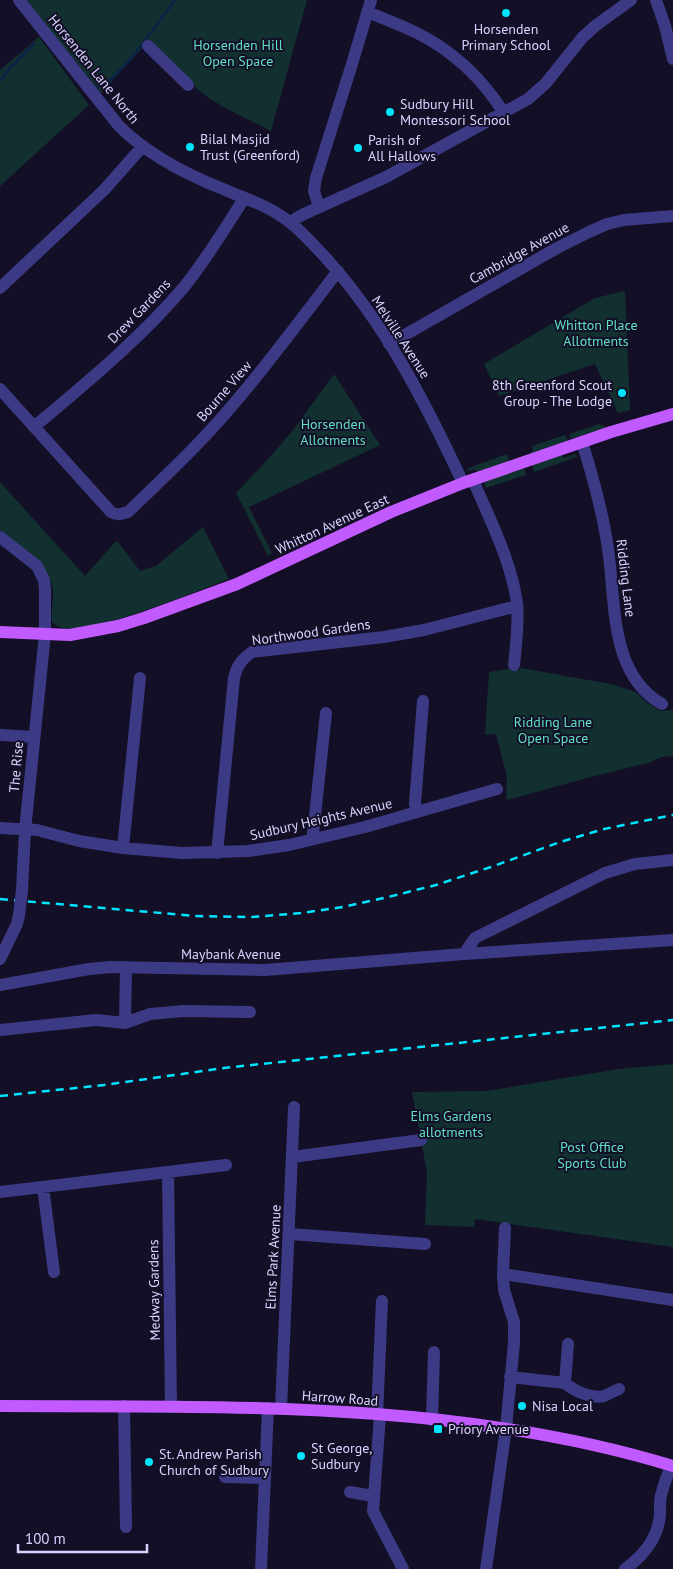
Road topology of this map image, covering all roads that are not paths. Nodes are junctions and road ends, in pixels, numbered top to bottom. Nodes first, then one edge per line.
1 (19, 0) edge
2 (631, 0) edge
3 (656, 0) edge
4 (369, 6) edge
5 (148, 46) dead end
6 (673, 59) edge
7 (188, 85) dead end
8 (504, 113) junction
9 (142, 147) junction
10 (244, 197) junction
11 (319, 207) junction
12 (673, 216) edge
13 (292, 223) junction
14 (338, 271) junction
15 (0, 288) edge
16 (389, 344) junction
17 (0, 390) edge
18 (673, 414) edge
19 (34, 427) junction
20 (582, 442) junction
21 (468, 482) junction
22 (0, 537) edge
23 (517, 606) junction
24 (0, 632) edge
25 (44, 634) junction
26 (514, 665) dead end
27 (140, 678) dead end
28 (423, 701) dead end
29 (662, 704) dead end
30 (326, 713) dead end
31 (0, 735) edge
32 (34, 737) junction
33 (497, 789) dead end
34 (417, 812) junction
35 (0, 828) edge
36 (25, 830) junction
37 (315, 839) junction
38 (123, 848) junction
39 (217, 853) junction
40 (673, 860) edge
41 (673, 940) edge
42 (464, 954) junction
43 (0, 959) edge
44 (126, 967) junction
45 (0, 985) edge
46 (250, 1012) dead end
47 (125, 1023) junction
48 (0, 1030) edge
49 (294, 1107) dead end
50 (421, 1140) dead end
51 (292, 1157) junction
52 (226, 1165) dead end
53 (168, 1172) junction
54 (43, 1187) junction
55 (0, 1192) edge
56 (505, 1228) dead end
57 (290, 1234) junction
58 (425, 1244) dead end
59 (54, 1272) dead end
60 (503, 1274) junction
61 (673, 1300) edge
62 (382, 1301) dead end
63 (568, 1344) dead end
64 (434, 1352) dead end
65 (510, 1377) junction
66 (565, 1383) junction
67 (619, 1389) dead end
68 (0, 1406) edge
69 (124, 1406) junction
70 (170, 1407) junction
71 (275, 1408) junction
72 (378, 1415) junction
73 (432, 1420) junction
74 (506, 1428) junction
75 (672, 1466) edge
76 (225, 1477) dead end
77 (265, 1478) junction
78 (350, 1492) dead end
79 (374, 1496) junction
80 (126, 1527) dead end
81 (261, 1569) edge
82 (403, 1569) edge
83 (486, 1569) edge
84 (625, 1569) edge

1 - 9 street, Horsenden Lane North
2 - 8 street
3 - 6 street
4 - 8 street
4 - 11 street
5 - 7 street
8 - 11 street
9 - 10 street, Horsenden Lane North
9 - 15 street
10 - 13 street, Horsenden Lane North
10 - 19 street, Drew Gardens
11 - 13 street
12 - 16 street, Cambridge Avenue
13 - 14 street, Melville Avenue
14 - 16 street, Melville Avenue
14 - 19 street, Bourne View
16 - 21 street, Melville Avenue
17 - 19 street
18 - 20 main road, Whitton Avenue East
20 - 21 main road, Whitton Avenue East
20 - 29 street, Ridding Lane
21 - 23 street, Melville Avenue
21 - 25 main road, Whitton Avenue East
22 - 25 street, The Rise
23 - 26 street, Melville Avenue
23 - 39 street, Northwood Gardens
24 - 25 main road, Whitton Avenue East
25 - 32 street, The Rise
27 - 38 street
28 - 34 street
30 - 37 street
31 - 32 street
32 - 36 street, The Rise
33 - 34 street, Sudbury Heights Avenue
34 - 37 street, Sudbury Heights Avenue
35 - 36 street, Sudbury Heights Avenue
36 - 38 street, Sudbury Heights Avenue
36 - 43 street, The Rise, bridge
37 - 39 street, Sudbury Heights Avenue
38 - 39 street, Sudbury Heights Avenue
40 - 42 street
41 - 42 street, Maybank Avenue
42 - 44 street, Maybank Avenue
44 - 45 street, Maybank Avenue
44 - 47 street
46 - 47 street
47 - 48 street
49 - 51 street, Elms Park Avenue
50 - 51 street
51 - 57 street, Elms Park Avenue
52 - 53 street
53 - 54 street
53 - 70 street, Medway Gardens
54 - 55 street
54 - 59 street
56 - 60 street
57 - 58 street
57 - 71 street, Elms Park Avenue
60 - 61 street
60 - 65 street
62 - 72 street
63 - 66 street
64 - 73 street
65 - 66 street
65 - 74 street
66 - 67 street
68 - 69 main road, Harrow Road
69 - 70 main road, Harrow Road
69 - 80 street
70 - 71 main road, Harrow Road
71 - 72 main road, Harrow Road
71 - 77 street, Elms Park Avenue
72 - 73 main road, Harrow Road
72 - 79 street
73 - 74 main road, Harrow Road
74 - 75 main road, Harrow Road
74 - 83 street
75 - 84 street
76 - 77 street
77 - 81 street, Elms Park Avenue
78 - 79 street
79 - 82 street

